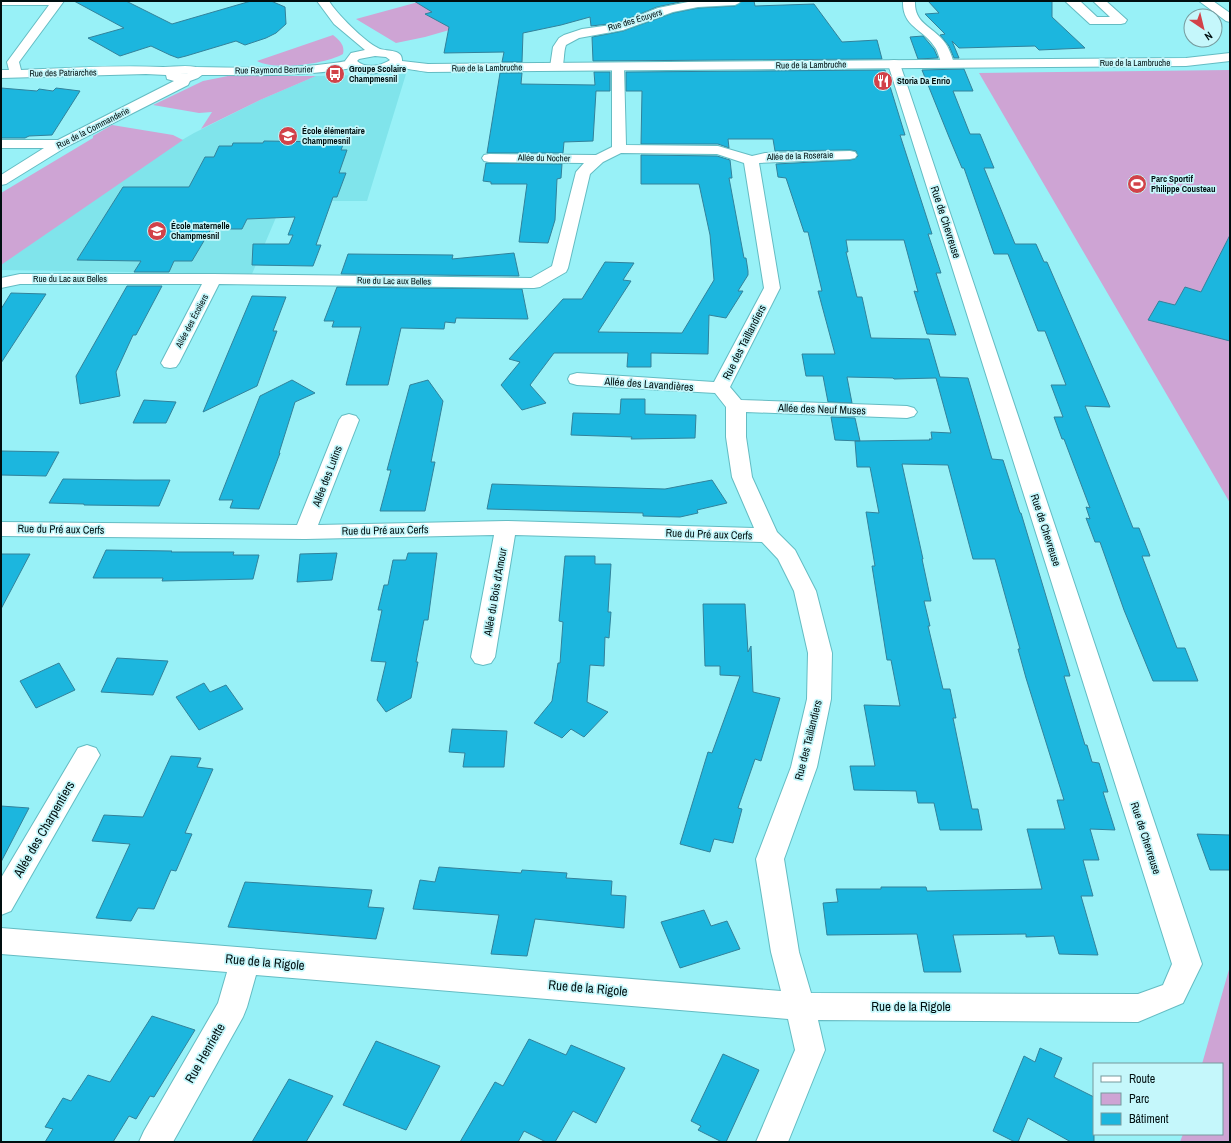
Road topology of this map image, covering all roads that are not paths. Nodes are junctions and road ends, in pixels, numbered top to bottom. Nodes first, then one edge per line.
1 (1, 1) edge
2 (58, 1) edge
3 (323, 1) edge
4 (735, 1) edge
5 (909, 1) edge
6 (1071, 1) edge
7 (1099, 1) edge
8 (1205, 1) edge
9 (1230, 18) edge
10 (374, 52) junction
11 (1230, 58) edge
12 (352, 64) junction
13 (393, 64) junction
14 (894, 64) junction
15 (948, 64) junction
16 (556, 67) junction
17 (618, 67) junction
18 (1, 74) edge
19 (16, 74) junction
20 (185, 74) junction
21 (1, 144) edge
22 (61, 144) junction
23 (619, 149) junction
24 (850, 155) dead end
25 (489, 158) dead end
26 (598, 159) junction
27 (750, 160) junction
28 (1, 181) edge
29 (213, 279) junction
30 (1, 283) edge
31 (170, 363) dead end
32 (577, 379) dead end
33 (720, 388) junction
34 (736, 406) junction
35 (907, 412) dead end
36 (349, 420) dead end
37 (506, 528) junction
38 (1, 529) edge
39 (305, 532) junction
40 (768, 535) junction
41 (483, 657) dead end
42 (87, 755) dead end
43 (1, 903) edge
44 (1, 941) edge
45 (245, 960) junction
46 (1173, 994) joint
47 (800, 1006) junction
48 (155, 1142) edge
49 (772, 1142) edge

1 - 2 street
2 - 19 street, Rue des Patriarches
3 - 10 street
4 - 16 street, Rue des Écuyers
5 - 15 street
6 - 7 street
8 - 9 street
10 - 12 street
10 - 13 street
11 - 15 street, Rue de la Lambruche
12 - 13 street, Rue de la Lambruche
12 - 20 street, Rue Raymond Berrurier
13 - 16 street, Rue de la Lambruche
14 - 15 street, Rue de la Lambruche
14 - 17 street, Rue de la Lambruche
14 - 46 street, Rue de Chevreuse
16 - 17 street, Rue de la Lambruche
17 - 23 street
18 - 19 street
19 - 20 street, Rue des Patriarches
20 - 22 street, Rue de la Commanderie
21 - 22 street
22 - 28 street, Rue de la Commanderie
23 - 26 street, Rue du Lac aux Belles
23 - 27 street
24 - 27 street, Allée de la Roseraie
25 - 26 street, Allée du Nocher
26 - 29 street, Rue du Lac aux Belles
27 - 33 street, Rue des Taillandiers
29 - 30 street, Rue du Lac aux Belles
29 - 31 street, Allée des Écoliers
32 - 33 street, Allée des Lavandières
33 - 34 street, Rue des Taillandiers
34 - 35 street, Allée des Neuf Muses
34 - 40 street, Rue des Taillandiers
36 - 39 street, Allée des Lutins
37 - 39 street, Rue du Pré aux Cerfs
37 - 40 street, Rue du Pré aux Cerfs
37 - 41 street, Allée du Bois d'Amour
38 - 39 street, Rue du Pré aux Cerfs
40 - 47 street, Rue des Taillandiers
42 - 43 street, Allée des Charpentiers
44 - 45 street, Rue de la Rigole
45 - 47 street, Rue de la Rigole
45 - 48 street, Rue Henriette
46 - 47 street, Rue de la Rigole
47 - 49 street, Rue des Taillandiers

